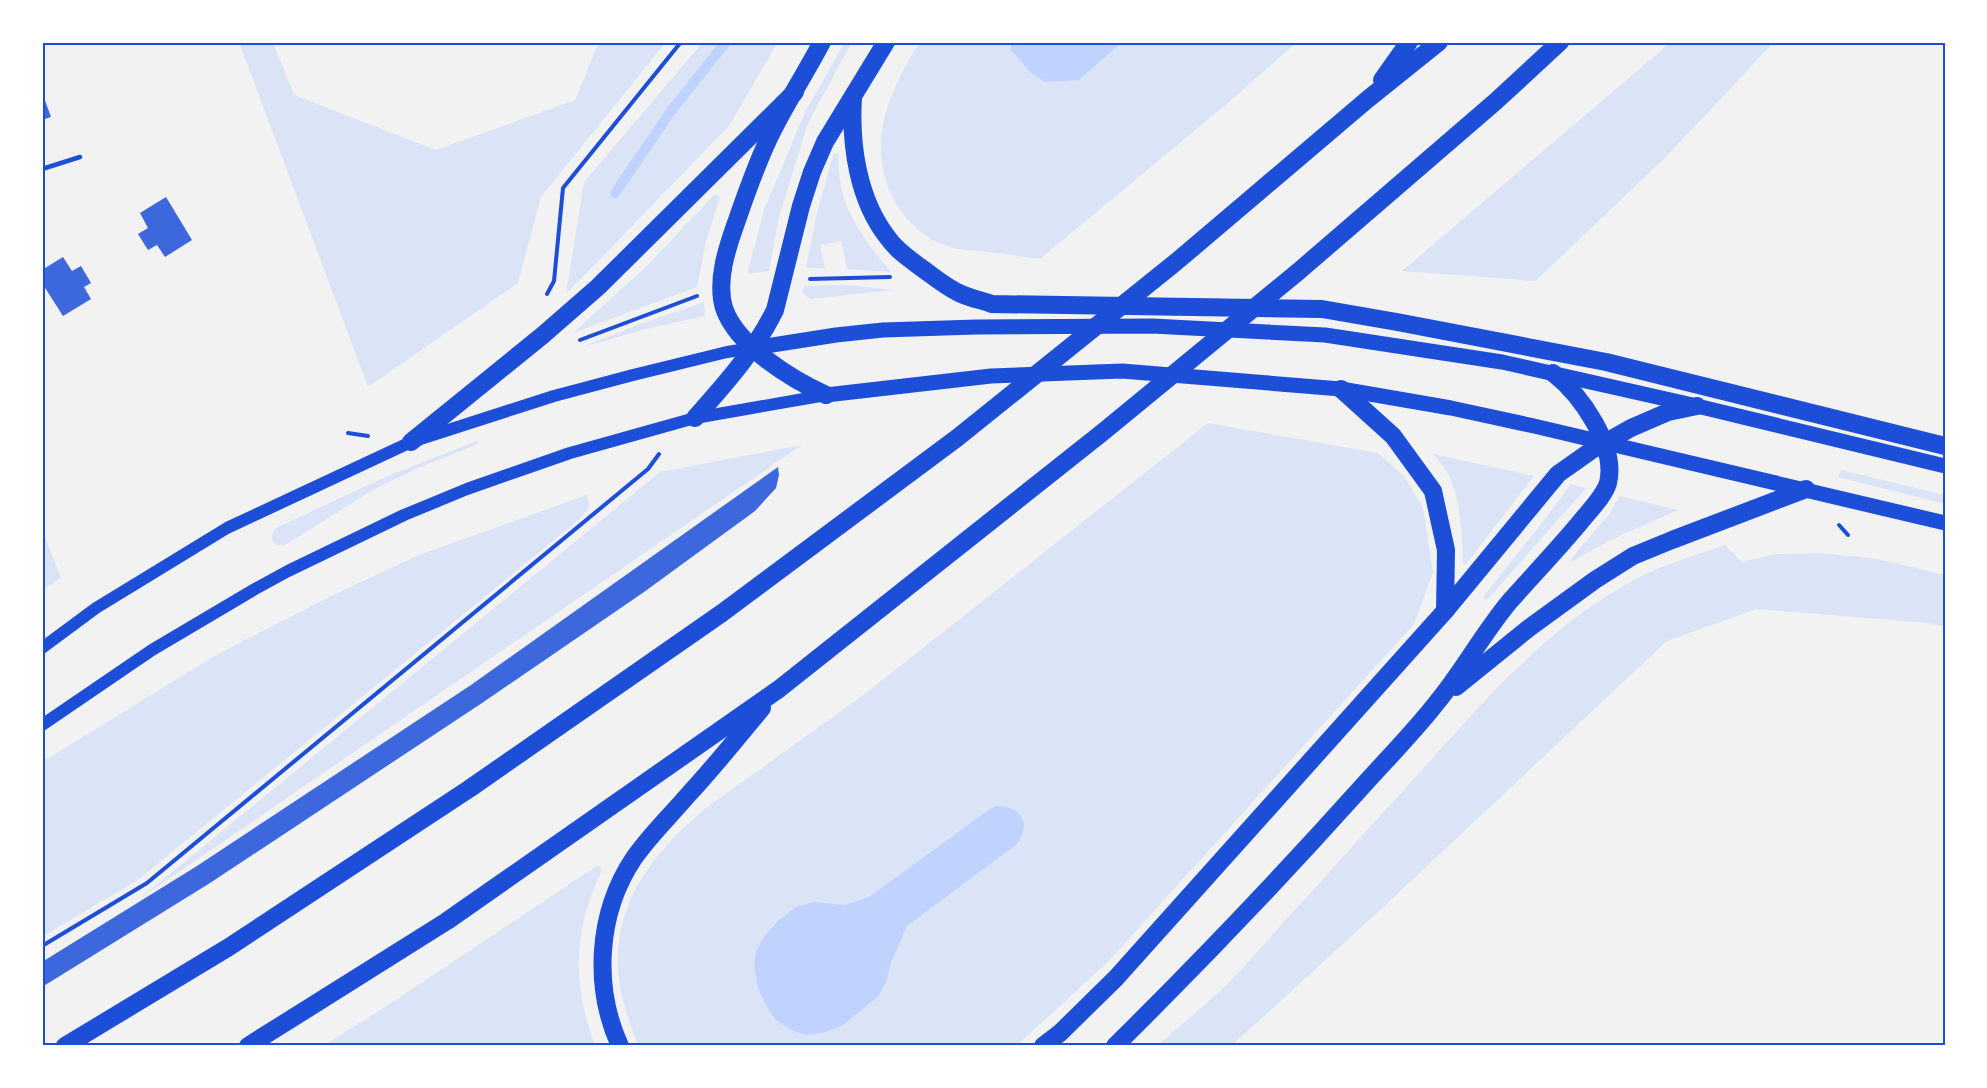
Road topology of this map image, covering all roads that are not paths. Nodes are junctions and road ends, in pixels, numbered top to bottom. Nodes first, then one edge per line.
1 (822, 42) edge
2 (886, 42) edge
3 (1409, 42) edge
4 (1439, 42) edge
5 (1560, 42) edge
6 (795, 92) junction
7 (854, 98) junction
8 (1368, 99) junction
9 (80, 157) dead end
10 (42, 169) edge
11 (753, 348) junction
12 (1553, 374) junction
13 (1341, 389) junction
14 (826, 395) junction
15 (1697, 406) junction
16 (688, 421) junction
17 (411, 442) junction
18 (1604, 443) junction
19 (1945, 446) edge
20 (1945, 466) edge
21 (1806, 489) junction
22 (1945, 523) edge
23 (1445, 611) junction
24 (42, 648) edge
25 (779, 689) junction
26 (1438, 701) junction
27 (42, 725) edge
28 (65, 1046) edge
29 (248, 1046) edge
30 (620, 1046) edge
31 (1042, 1046) edge
32 (1115, 1046) edge

1 - 6 highway
2 - 7 highway
3 - 8 highway
4 - 8 highway
5 - 25 highway
6 - 11 highway
6 - 17 highway
7 - 11 highway
7 - 19 highway
8 - 28 highway
9 - 10 lane
11 - 12 main road
11 - 14 highway
11 - 16 highway
11 - 17 main road
12 - 15 main road
12 - 18 highway
13 - 14 main road
13 - 18 main road
13 - 23 highway
14 - 16 main road
15 - 18 highway
15 - 20 main road
16 - 27 main road
17 - 24 main road
18 - 21 main road
18 - 23 highway
18 - 26 highway
21 - 22 main road
21 - 26 highway
23 - 31 highway
25 - 29 highway
25 - 30 highway
26 - 32 highway

